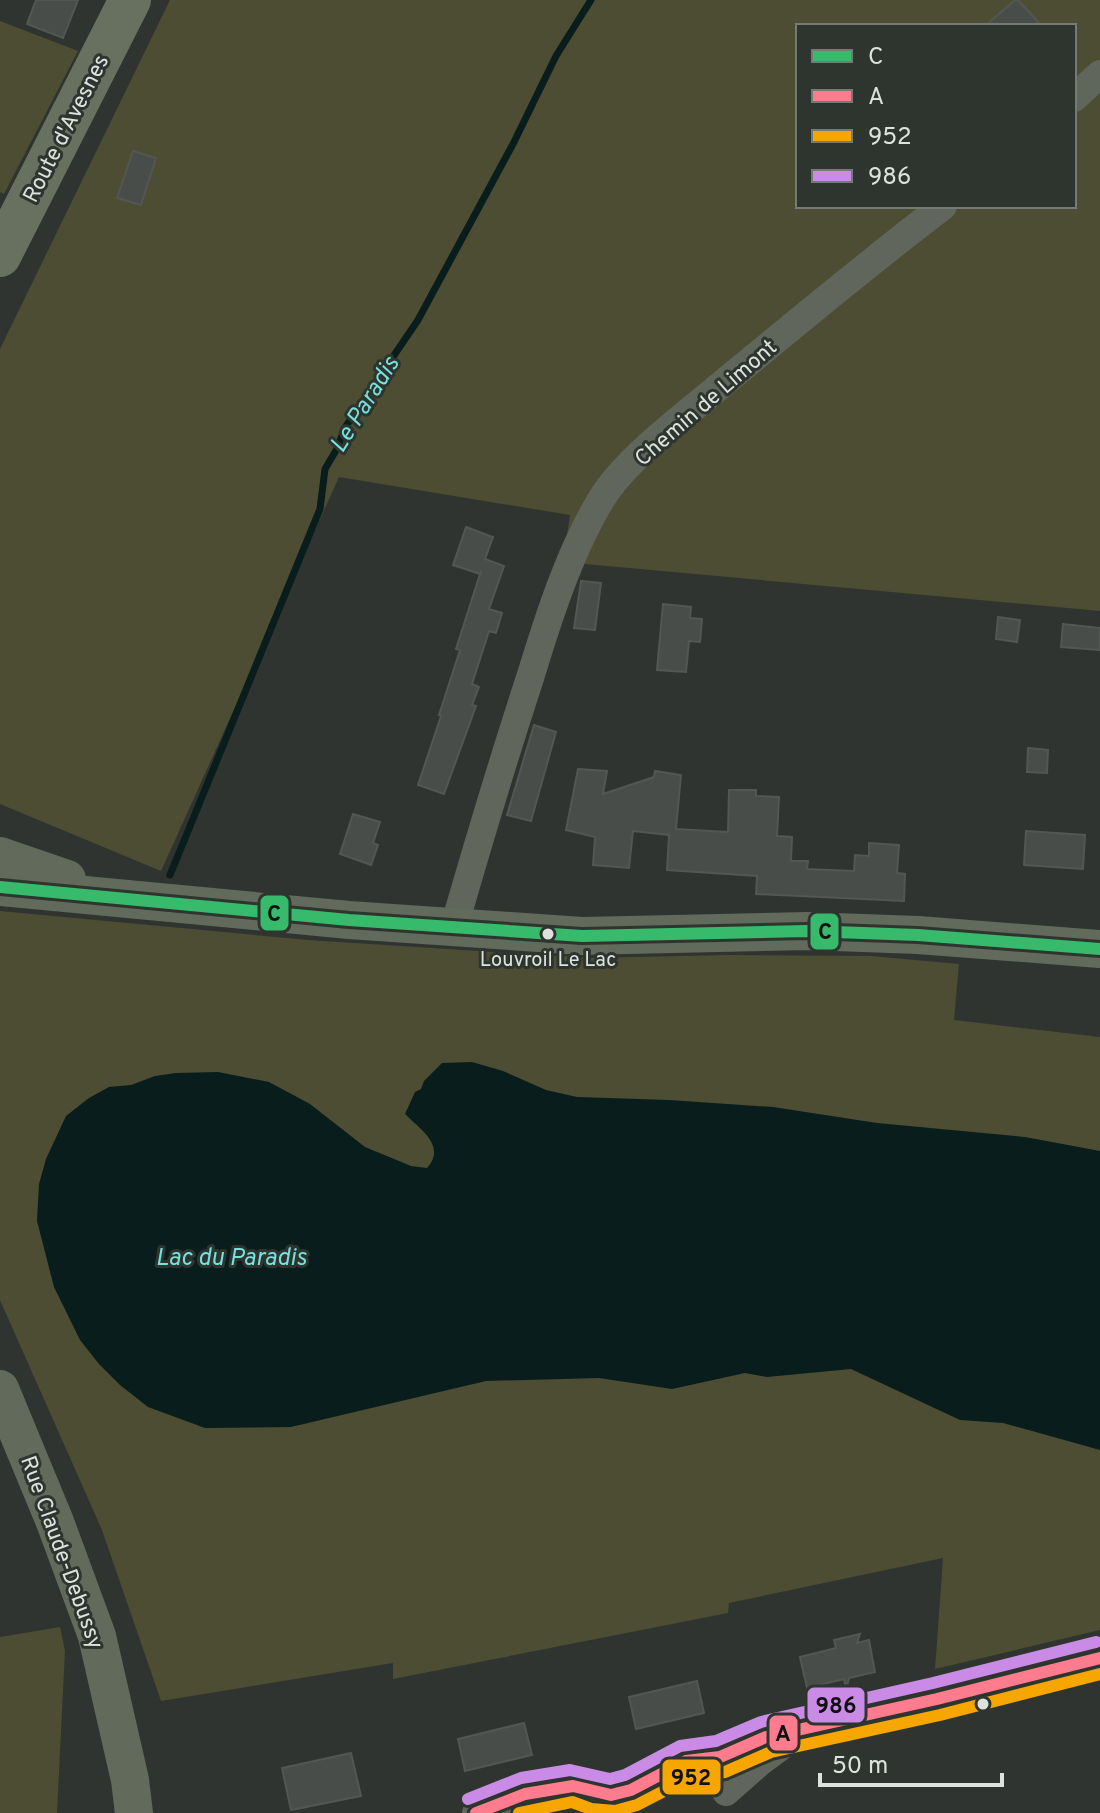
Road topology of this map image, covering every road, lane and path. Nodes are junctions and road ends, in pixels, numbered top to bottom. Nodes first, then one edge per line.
1 (130, 0) edge
2 (1100, 74) edge
3 (1076, 96) edge
4 (940, 208) edge
5 (0, 256) edge
6 (0, 856) edge
7 (0, 887) edge
8 (122, 899) junction
9 (454, 927) junction
10 (1100, 949) edge
11 (0, 1389) edge
12 (1100, 1658) edge
13 (804, 1729) junction
14 (686, 1761) junction
15 (548, 1802) edge
16 (728, 1807) edge
17 (134, 1813) edge
18 (476, 1813) edge

1 - 5 main road, Route d'Avesnes
2 - 3 street
4 - 9 street, Chemin de Limont
6 - 8 main road
7 - 8 main road
8 - 9 main road
9 - 10 main road
11 - 17 main road, Rue Claude-Debussy
12 - 13 street
13 - 14 street
13 - 16 street
14 - 15 street
14 - 16 street
15 - 18 street

